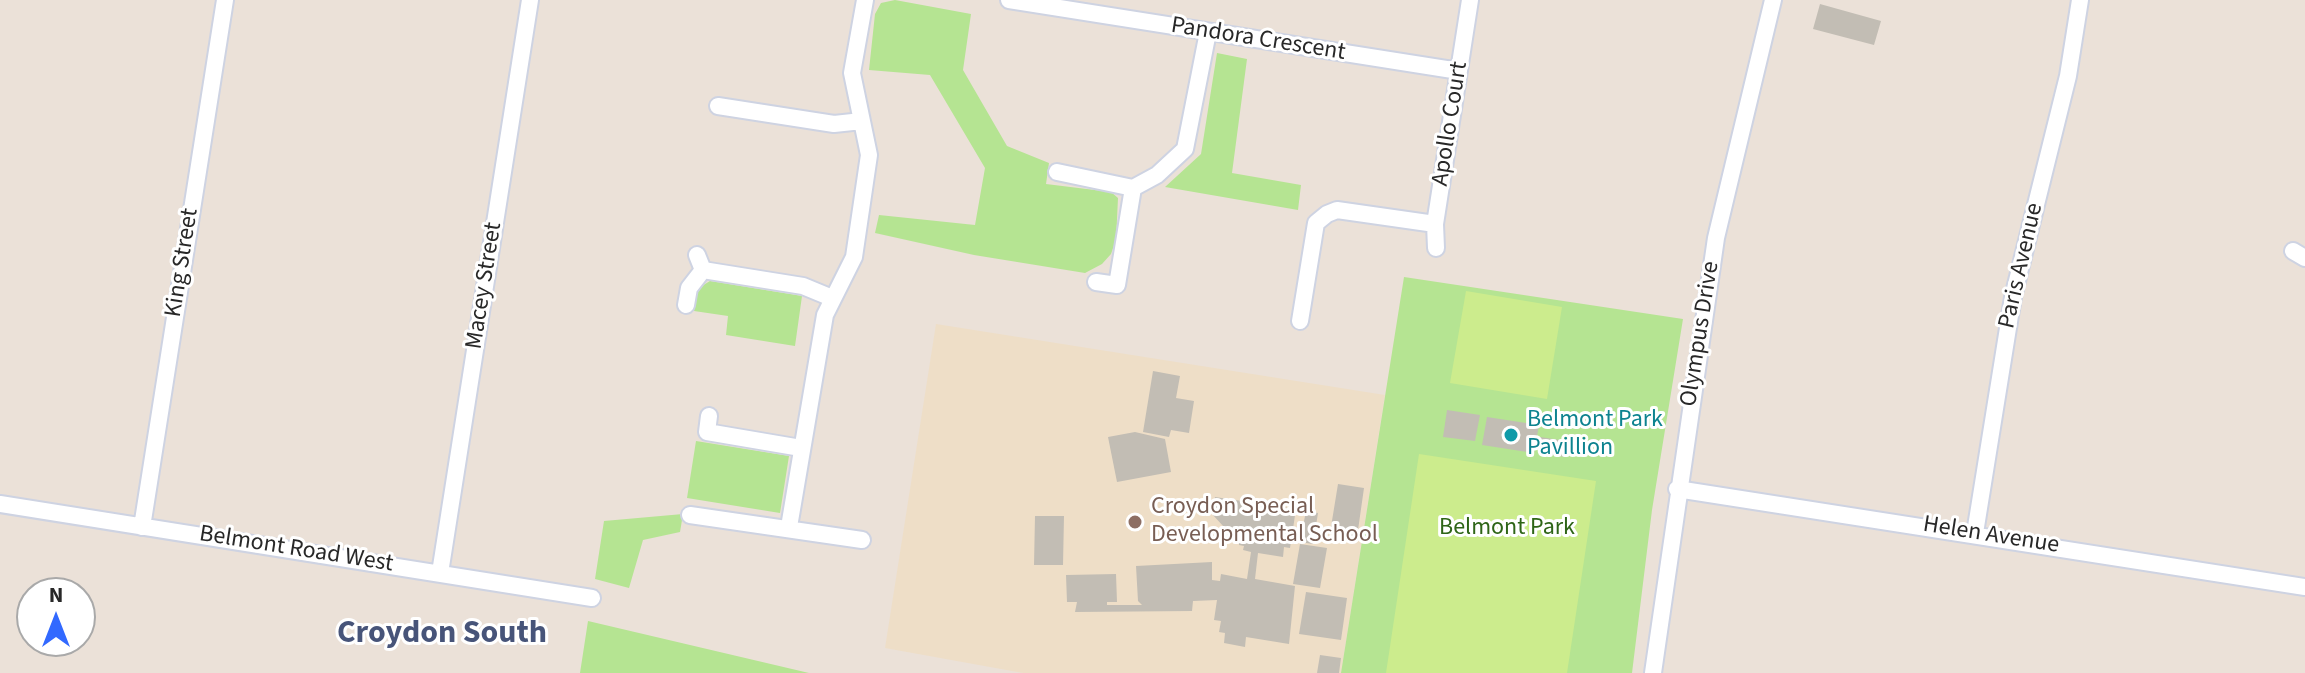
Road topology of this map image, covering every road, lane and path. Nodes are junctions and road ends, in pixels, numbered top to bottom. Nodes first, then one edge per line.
1 (225, 0) edge
2 (530, 0) edge
3 (865, 0) edge
4 (1009, 0) edge
5 (1470, 0) edge
6 (1773, 0) edge
7 (2080, 0) edge
8 (1208, 32) junction
9 (1459, 71) junction
10 (718, 106) dead end
11 (862, 121) junction
12 (1055, 170) dead end
13 (1133, 188) junction
14 (1435, 224) junction
15 (1436, 248) dead end
16 (1096, 282) dead end
17 (832, 298) junction
18 (686, 305) dead end
19 (1300, 321) dead end
20 (709, 416) dead end
21 (801, 448) junction
22 (1677, 489) junction
23 (0, 504) edge
24 (690, 515) dead end
25 (142, 527) junction
26 (789, 527) junction
27 (1975, 533) junction
28 (862, 540) dead end
29 (440, 573) junction
30 (2305, 587) edge
31 (592, 598) dead end
32 (1653, 673) edge

1 - 25 street, King Street
2 - 29 street, Macey Street
3 - 11 street
4 - 8 street, Pandora Crescent
5 - 9 street, Apollo Court
6 - 22 street, Olympus Drive
7 - 27 street, Paris Avenue
8 - 9 street, Pandora Crescent
8 - 13 street
9 - 14 street, Apollo Court
10 - 11 street
11 - 17 street
12 - 13 street
13 - 16 street
14 - 15 street, Apollo Court
14 - 19 street
17 - 18 street
17 - 21 street
20 - 21 street
21 - 26 street
22 - 27 street, Helen Avenue
22 - 32 street, Olympus Drive
23 - 25 street, Belmont Road West
24 - 26 street
25 - 29 street, Belmont Road West
26 - 28 street
27 - 30 street, Helen Avenue
29 - 31 street, Belmont Road West

